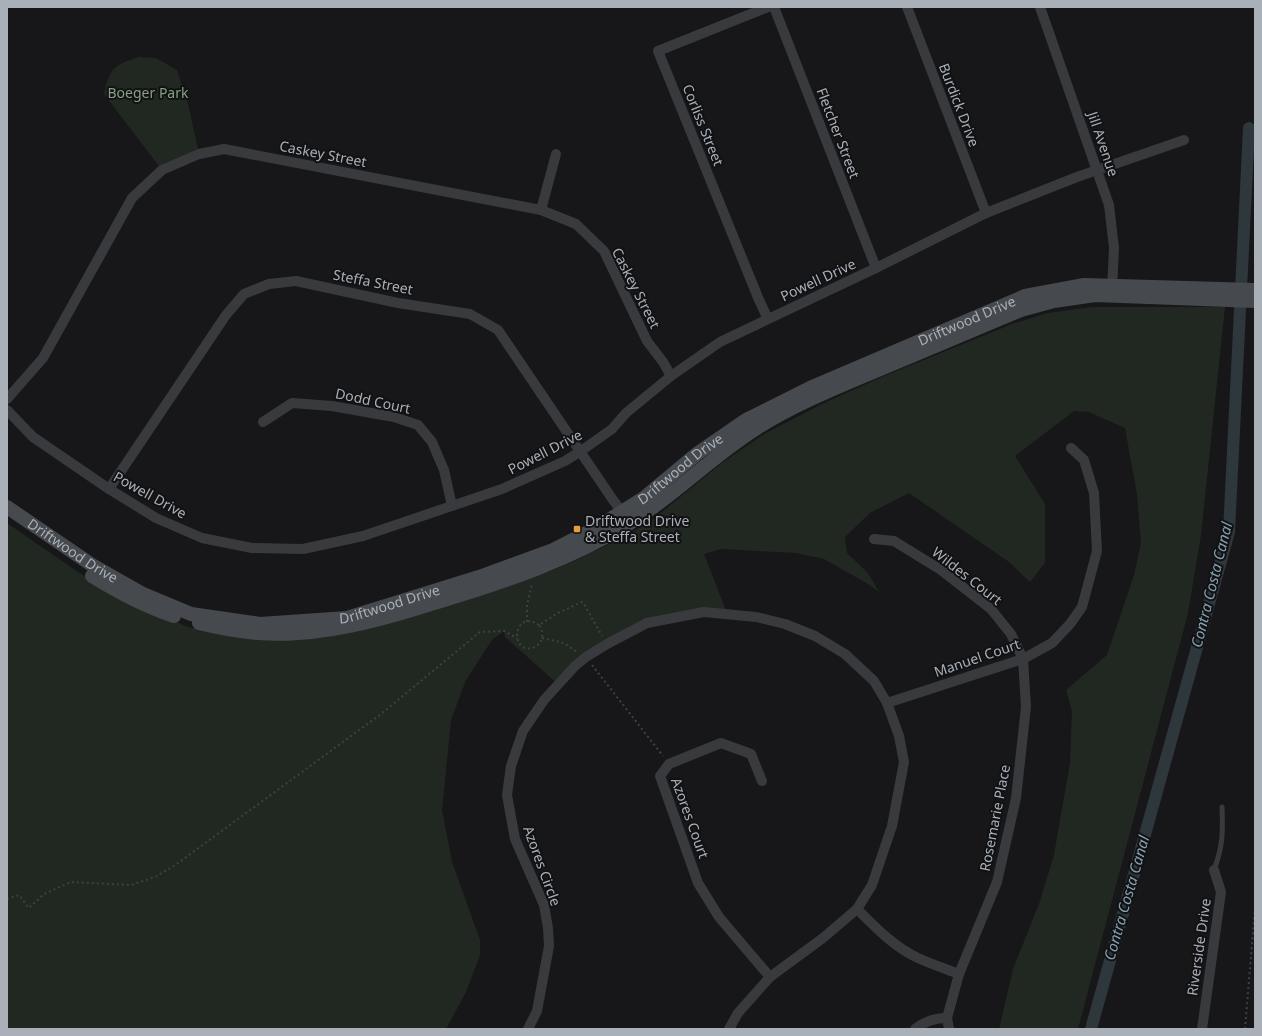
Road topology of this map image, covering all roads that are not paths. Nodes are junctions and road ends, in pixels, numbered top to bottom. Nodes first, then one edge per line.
1 (768, 7) edge
2 (774, 7) edge
3 (907, 7) edge
4 (1040, 7) edge
5 (1184, 140) dead end
6 (556, 154) dead end
7 (1097, 171) junction
8 (541, 210) junction
9 (986, 213) junction
10 (876, 268) junction
11 (1255, 290) edge
12 (1112, 291) junction
13 (1226, 294) junction
14 (1255, 301) edge
15 (768, 319) junction
16 (672, 376) junction
17 (7, 399) edge
18 (7, 410) edge
19 (263, 422) dead end
20 (1071, 448) dead end
21 (581, 451) junction
22 (109, 489) junction
23 (452, 506) junction
24 (7, 507) edge
25 (621, 511) junction
26 (7, 517) edge
27 (631, 522) junction
28 (874, 539) dead end
29 (1023, 659) junction
30 (887, 703) junction
31 (762, 781) dead end
32 (1222, 807) dead end
33 (1214, 870) joint
34 (857, 909) junction
35 (959, 974) junction
36 (770, 977) junction
37 (947, 1018) junction
38 (528, 1029) edge
39 (729, 1029) edge
40 (915, 1029) edge
41 (949, 1029) edge
42 (1202, 1029) edge

1 - 15 street, Corliss Street
2 - 10 street, Fletcher Street
3 - 9 street, Burdick Drive
4 - 7 street, Jill Avenue
5 - 7 street, Powell Drive
6 - 8 street
7 - 9 street, Powell Drive
7 - 12 street, Jill Avenue
8 - 16 street, Caskey Street
8 - 17 street, Caskey Street
9 - 10 street, Powell Drive
10 - 15 street, Powell Drive
11 - 13 street, Driftwood Drive
12 - 13 street, Driftwood Drive
12 - 25 street, Driftwood Drive
12 - 27 street, Driftwood Drive
13 - 14 street, Driftwood Drive
15 - 16 street, Powell Drive
16 - 21 street, Powell Drive
18 - 22 street, Powell Drive
19 - 23 street, Dodd Court
20 - 29 street, Manuel Court
21 - 22 street, Steffa Street
21 - 23 street, Powell Drive
21 - 25 street, Steffa Street
22 - 23 street, Powell Drive
24 - 25 street, Driftwood Drive
25 - 27 street, Steffa Street
26 - 27 street, Driftwood Drive
28 - 29 street, Wildes Court
29 - 30 street, Manuel Court
29 - 35 street, Rosemarie Place
30 - 34 street, Azores Circle
30 - 38 street, Azores Circle
31 - 36 street, Azores Court
32 - 33 lane
33 - 42 street, Riverside Drive
34 - 35 street
34 - 36 street, Azores Circle
35 - 37 street, Rosemarie Place
36 - 39 street, Azores Circle
37 - 40 street
37 - 41 street

